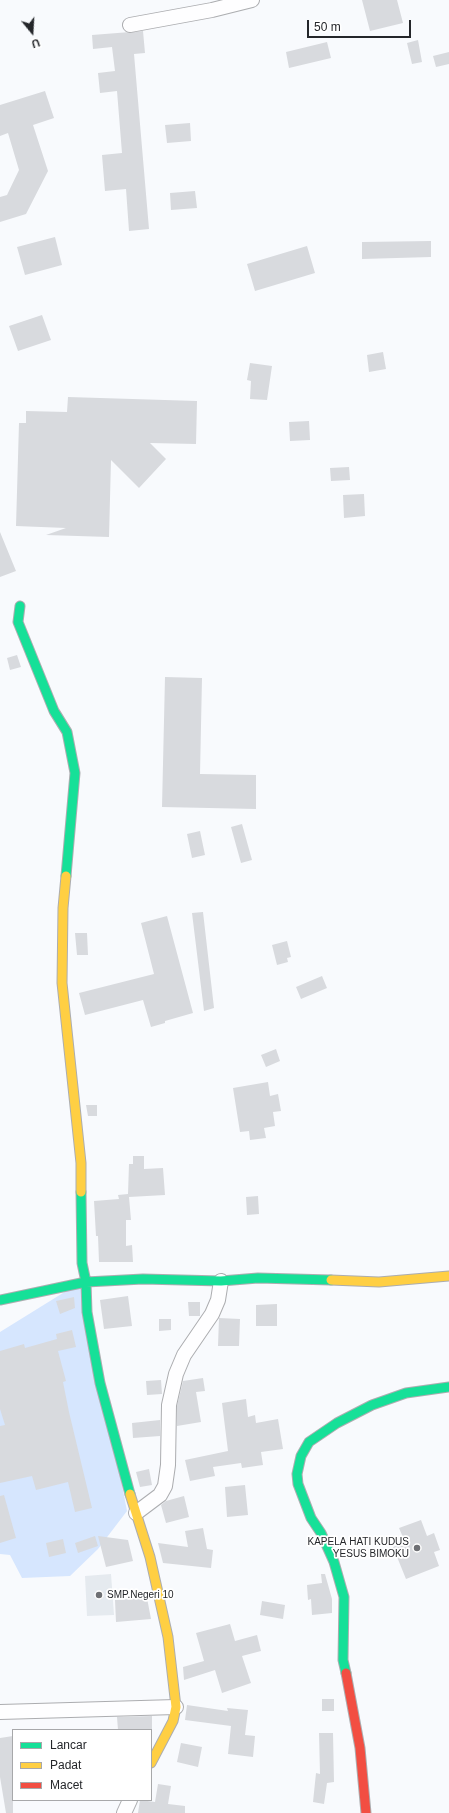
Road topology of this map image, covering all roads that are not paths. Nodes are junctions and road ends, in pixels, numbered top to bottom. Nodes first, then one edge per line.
1 (252, 0) edge
2 (130, 25) dead end
3 (20, 606) dead end
4 (449, 1276) edge
5 (221, 1281) junction
6 (86, 1282) junction
7 (0, 1300) edge
8 (449, 1386) edge
9 (136, 1513) junction
10 (176, 1707) junction
11 (0, 1712) edge
12 (152, 1761) edge
13 (130, 1801) edge
14 (124, 1813) edge
15 (366, 1813) edge

1 - 2 street
3 - 6 street
4 - 5 street
5 - 6 street
5 - 9 street
6 - 7 street
6 - 9 street
8 - 15 street
9 - 10 street
10 - 11 street
10 - 12 street
13 - 14 street

